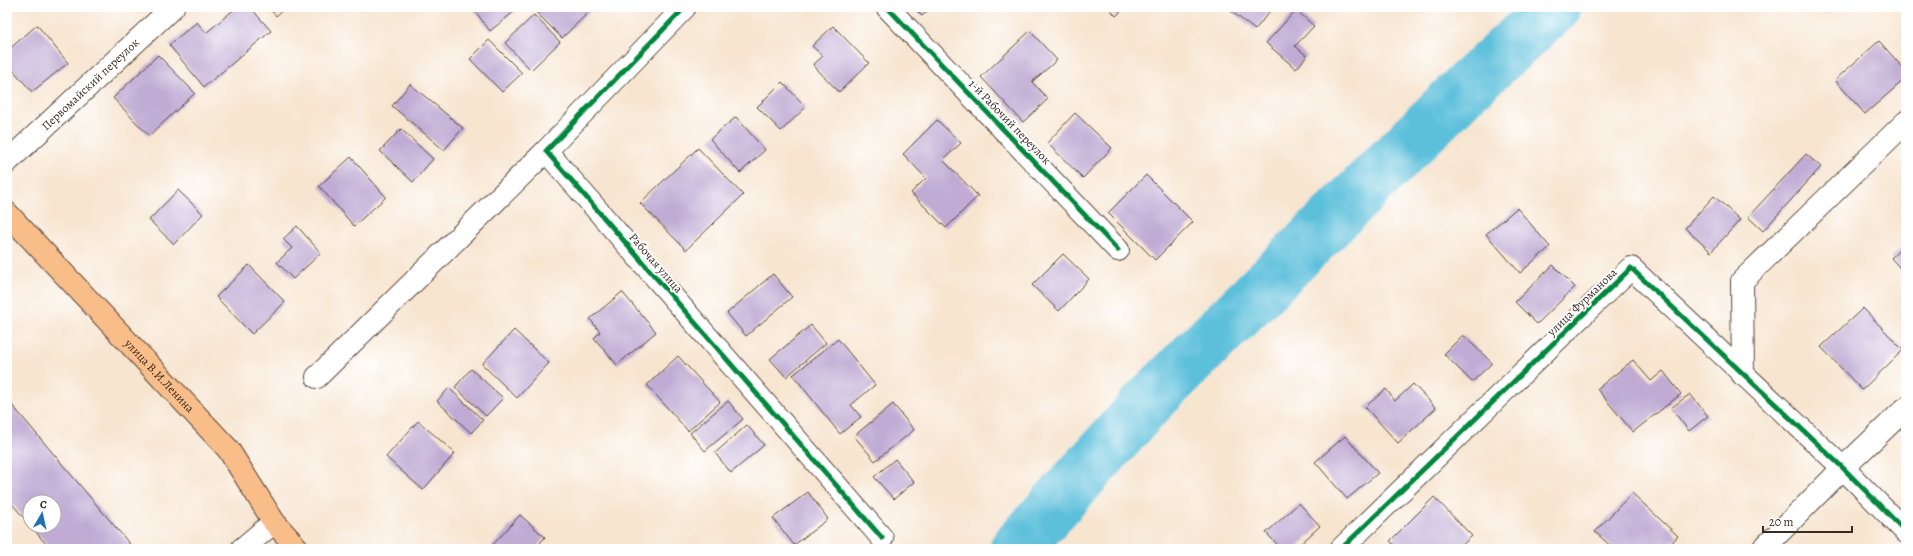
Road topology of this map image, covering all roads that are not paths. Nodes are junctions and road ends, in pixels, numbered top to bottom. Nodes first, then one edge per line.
1 (173, 7) edge
2 (685, 7) edge
3 (887, 7) edge
4 (1906, 122) edge
5 (546, 151) junction
6 (7, 162) edge
7 (7, 213) edge
8 (1118, 250) dead end
9 (1743, 375) junction
10 (317, 377) dead end
11 (1906, 408) edge
12 (1843, 468) junction
13 (274, 522) junction
14 (1906, 532) edge
15 (882, 538) dead end
16 (242, 549) edge
17 (298, 549) edge
18 (1341, 549) edge
19 (1762, 549) edge

1 - 6 street, Первомайский переулок
2 - 5 street
3 - 8 street, 1-й Рабочий переулок
4 - 9 street
5 - 10 street
5 - 15 street, Рабочая улица
7 - 13 main road, улица В.И.Ленина
9 - 12 street, улица Фурманова
9 - 18 street, улица Фурманова
11 - 12 street
12 - 14 street, улица Фурманова
12 - 19 street
13 - 16 street
13 - 17 main road, улица В.И.Ленина

